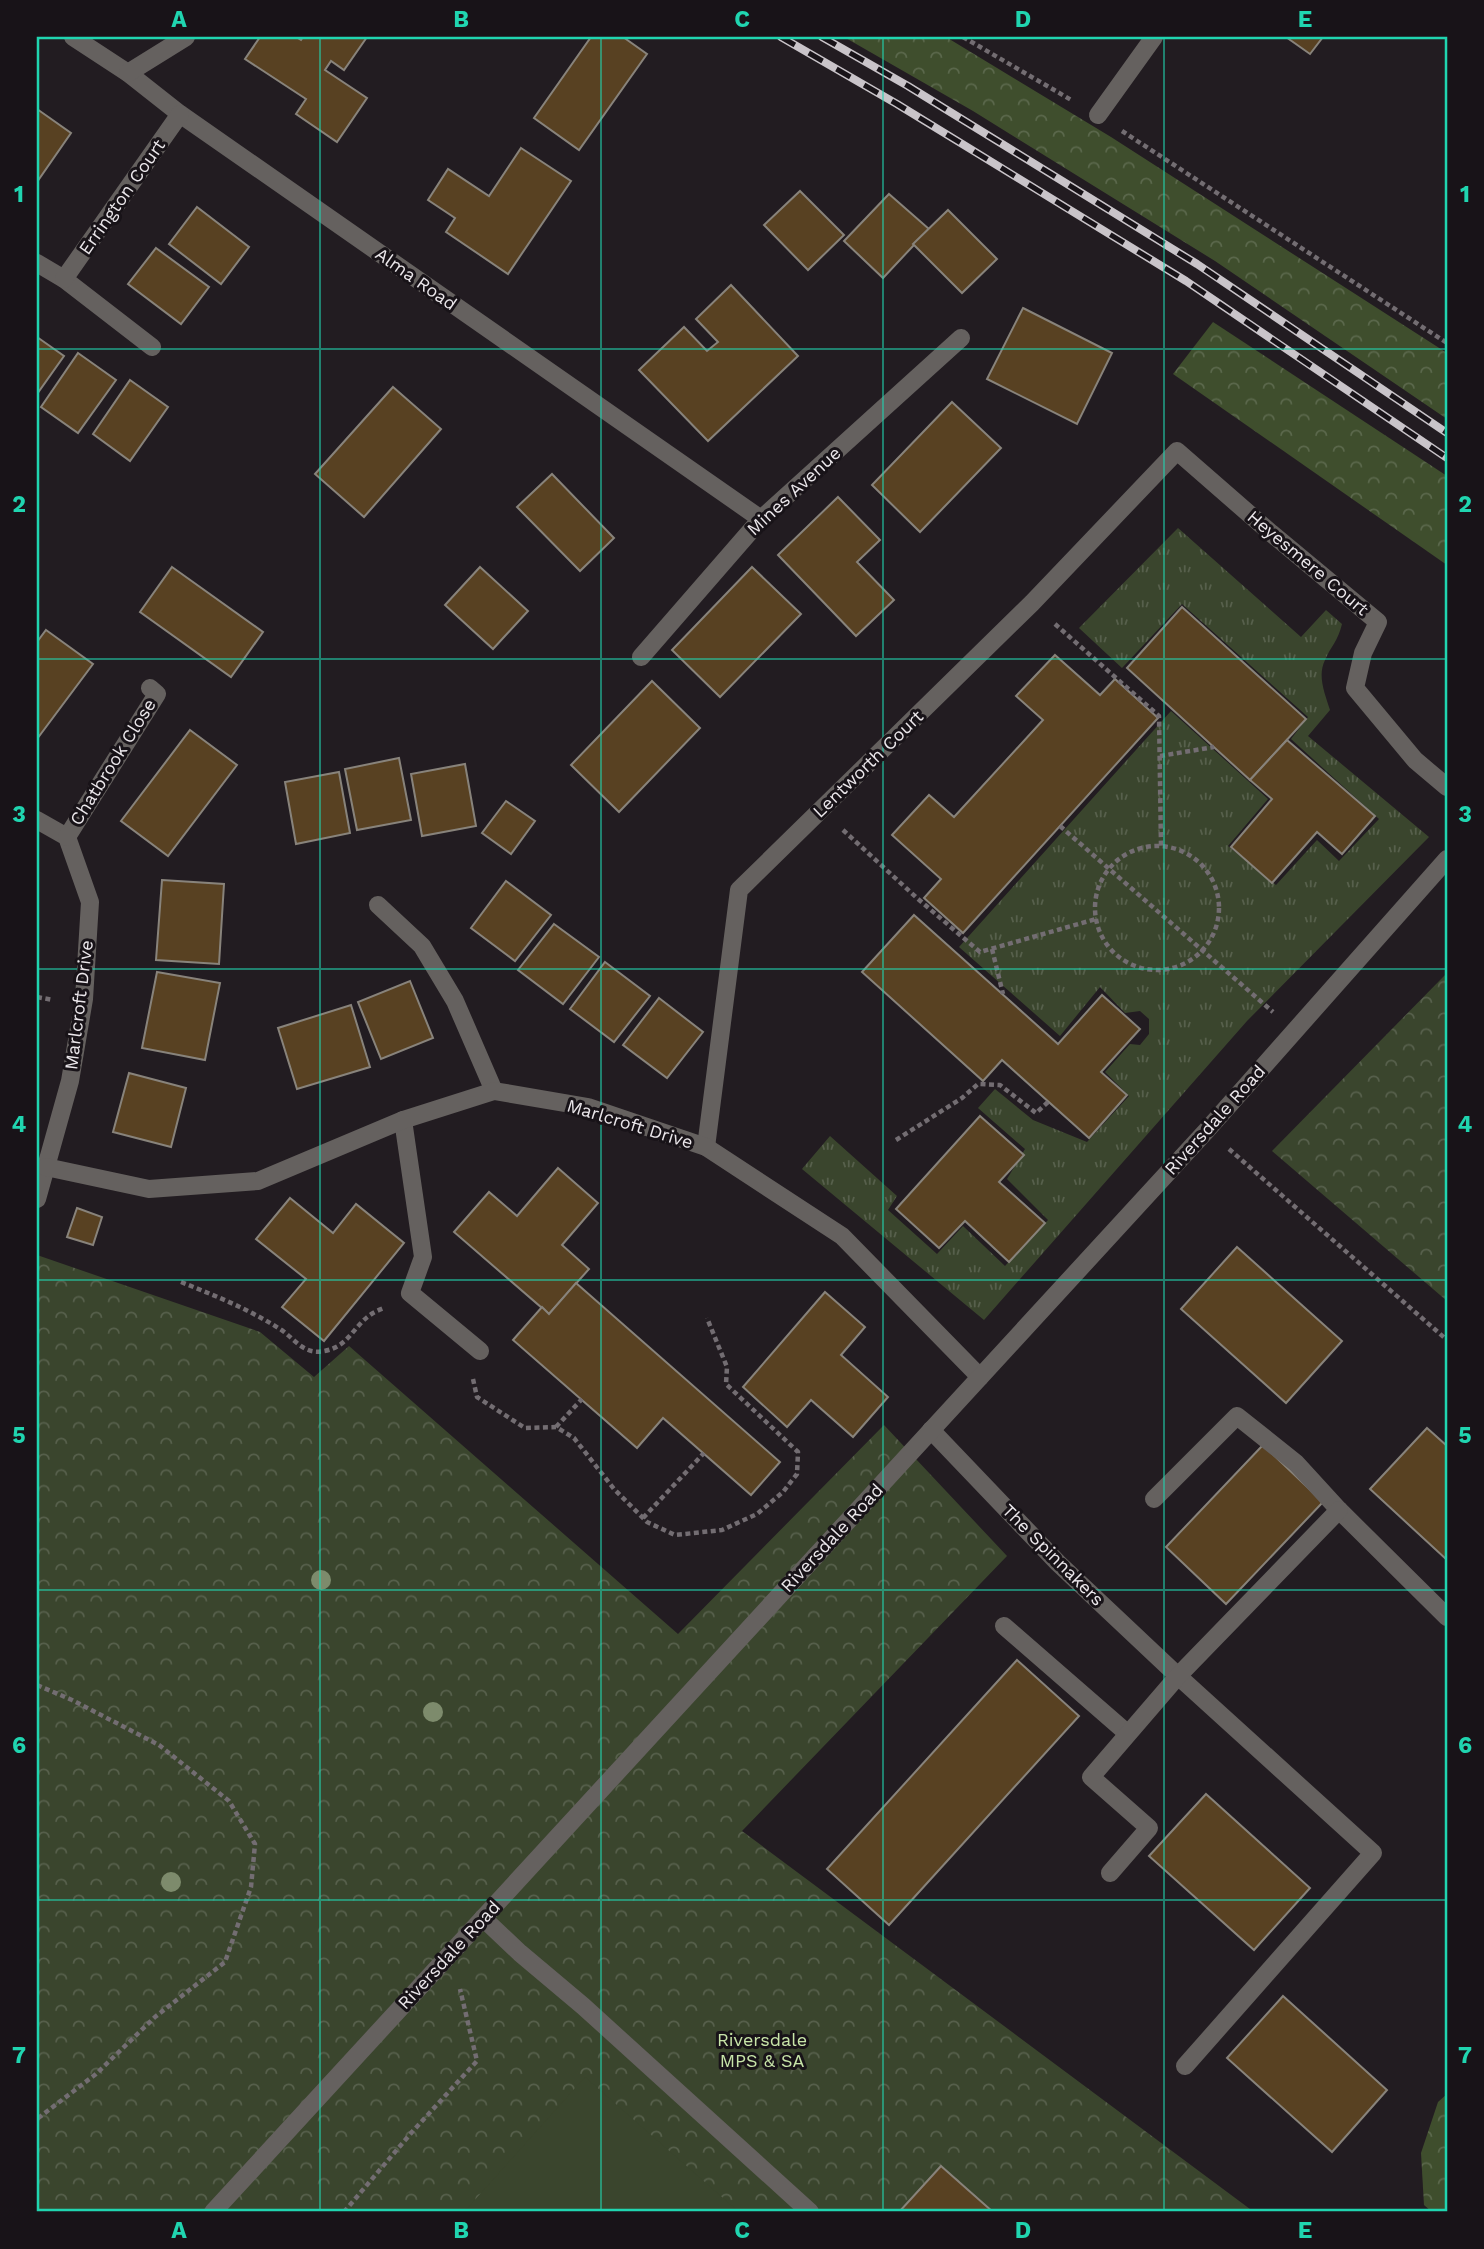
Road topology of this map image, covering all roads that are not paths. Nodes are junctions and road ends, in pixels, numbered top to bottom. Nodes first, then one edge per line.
1 (73, 37) edge
2 (186, 37) edge
3 (1154, 37) edge
4 (128, 73) junction
5 (180, 114) junction
6 (1098, 115) road end
7 (37, 263) edge
8 (64, 279) junction
9 (961, 338) dead end
10 (152, 347) dead end
11 (1177, 451) joint
12 (761, 519) junction
13 (640, 657) dead end
14 (150, 688) dead end
15 (1447, 787) edge
16 (37, 820) edge
17 (67, 836) junction
18 (1447, 859) edge
19 (378, 905) dead end
20 (494, 1091) junction
21 (403, 1120) junction
22 (706, 1147) junction
23 (46, 1167) junction
24 (37, 1199) edge
25 (480, 1351) road end
26 (980, 1377) junction
27 (931, 1430) junction
28 (1154, 1499) dead end
29 (1339, 1510) junction
30 (1447, 1617) edge
31 (1004, 1626) dead end
32 (1178, 1676) junction
33 (1127, 1733) junction
34 (1110, 1874) dead end
35 (483, 1919) junction
36 (1185, 2066) dead end
37 (213, 2212) edge
38 (810, 2212) edge

1 - 4 street, Alma Road
2 - 4 street
3 - 6 street
4 - 5 street, Alma Road
5 - 8 street, Errington Court
5 - 12 street, Alma Road
7 - 8 street
8 - 10 street
9 - 12 street, Mines Avenue
11 - 15 street, Heyesmere Court
11 - 22 street, Lentworth Court
12 - 13 street, Mines Avenue
14 - 17 street, Chatbrook Close
16 - 17 street
17 - 23 street, Marlcroft Drive
18 - 26 street, Riversdale Road
19 - 20 street
20 - 21 street, Marlcroft Drive
20 - 22 street, Marlcroft Drive
21 - 23 street, Marlcroft Drive
21 - 25 street
22 - 26 street, Marlcroft Drive
23 - 24 street, Marlcroft Drive
26 - 27 street, Riversdale Road
27 - 32 street, The Spinnakers
27 - 35 street, Riversdale Road
28 - 29 street
29 - 30 street
29 - 32 street
31 - 33 street
32 - 33 street
32 - 36 street, The Spinnakers
33 - 34 street
35 - 37 street, Riversdale Road
35 - 38 street

